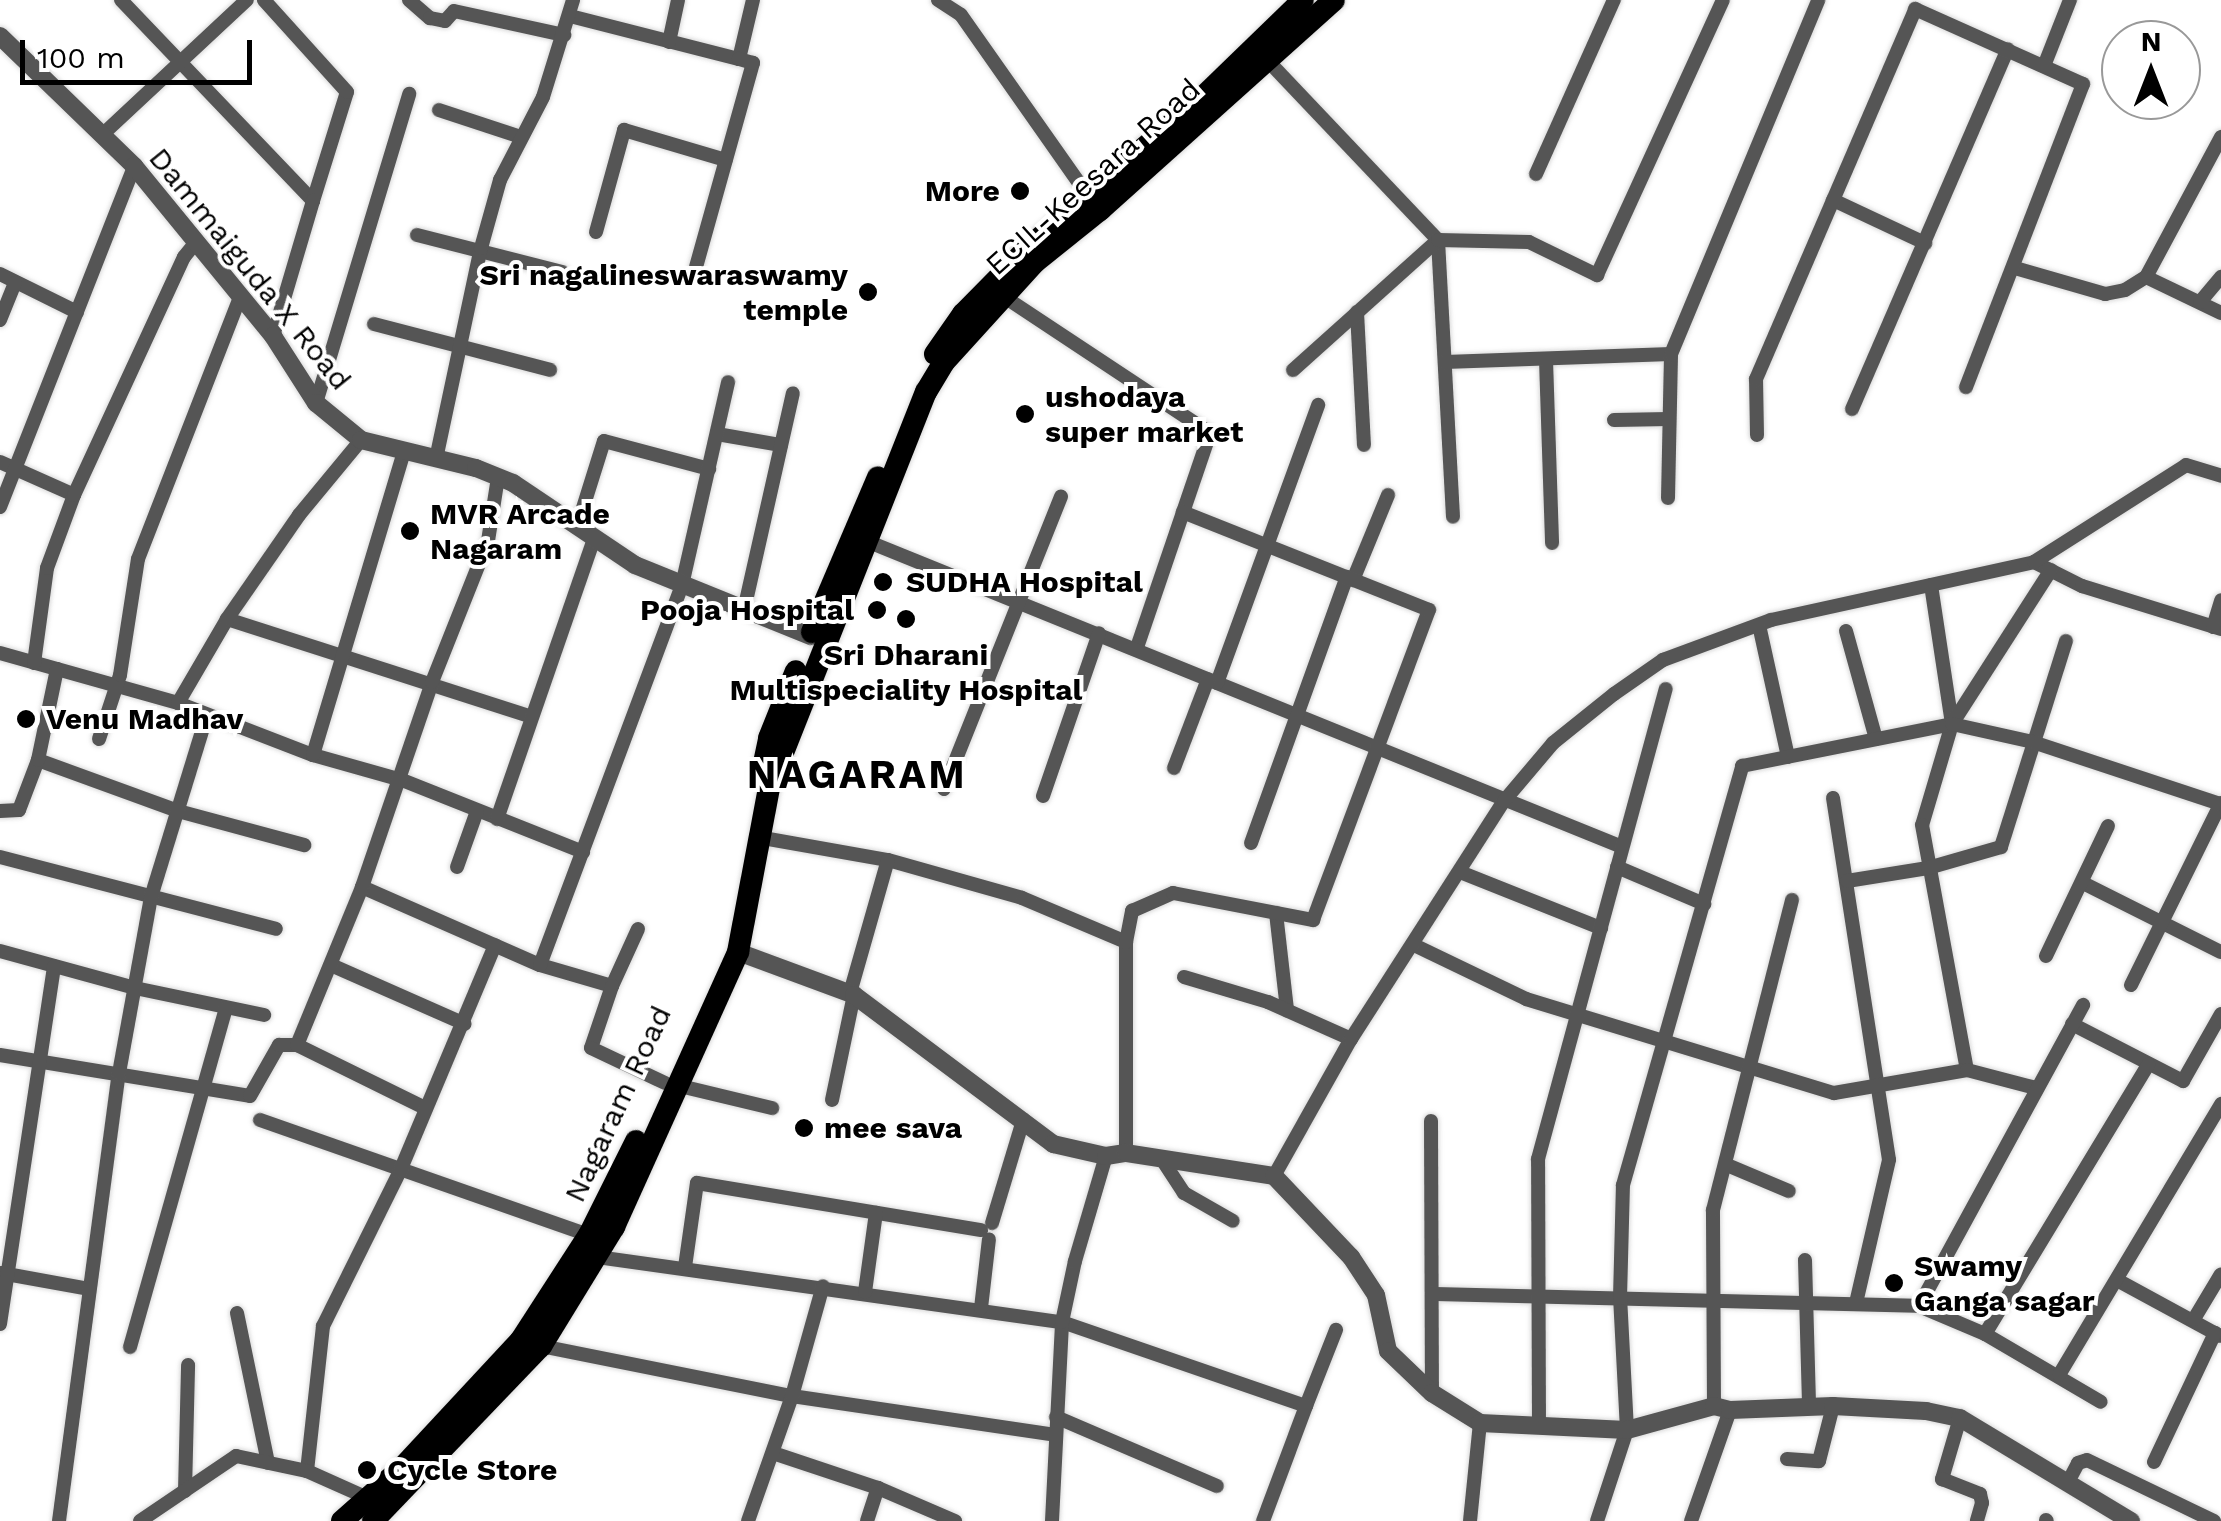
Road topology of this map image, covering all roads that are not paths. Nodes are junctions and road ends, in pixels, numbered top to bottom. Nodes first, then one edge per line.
1 (121, 0) edge
2 (247, 0) edge
3 (264, 0) edge
4 (409, 0) edge
5 (573, 0) edge
6 (678, 0) edge
7 (753, 0) edge
8 (938, 0) edge
9 (1302, 0) edge
10 (1334, 0) edge
11 (1614, 0) edge
12 (1723, 0) edge
13 (1818, 0) edge
14 (2070, 0) edge
15 (570, 16) junction
16 (564, 36) junction
17 (669, 42) junction
18 (3, 47) edge
19 (2008, 49) junction
20 (738, 60) junction
21 (183, 61) junction
22 (1269, 62) junction
23 (2044, 66) junction
24 (409, 94) dead end
25 (439, 110) dead end
26 (1186, 122) junction
27 (102, 136) junction
28 (521, 137) junction
29 (2221, 137) edge
30 (726, 160) junction
31 (134, 166) junction
32 (1536, 174) dead end
33 (1086, 193) junction
34 (1833, 200) junction
35 (314, 201) junction
36 (596, 232) dead end
37 (417, 235) dead end
38 (197, 240) junction
39 (1438, 240) junction
40 (1924, 243) junction
41 (481, 248) junction
42 (696, 267) dead end
43 (2015, 268) junction
44 (562, 272) dead end
45 (0, 274) edge
46 (2146, 277) junction
47 (2221, 277) edge
48 (15, 283) junction
49 (241, 295) junction
50 (1003, 296) junction
51 (2200, 302) junction
52 (78, 312) junction
53 (1357, 312) junction
54 (2221, 313) edge
55 (0, 320) edge
56 (374, 324) dead end
57 (273, 336) junction
58 (462, 344) junction
59 (1671, 354) junction
60 (1546, 360) junction
61 (1445, 362) junction
62 (550, 370) dead end
63 (1293, 370) dead end
64 (728, 382) dead end
65 (1966, 386) dead end
66 (793, 393) dead end
67 (316, 403) junction
68 (1318, 406) dead end
69 (1852, 409) dead end
70 (1670, 419) junction
71 (1614, 420) dead end
72 (717, 434) junction
73 (1757, 436) dead end
74 (361, 440) junction
75 (781, 445) junction
76 (1364, 445) dead end
77 (404, 452) junction
78 (436, 459) junction
79 (0, 462) edge
80 (16, 468) junction
81 (709, 469) junction
82 (2221, 476) edge
83 (498, 477) junction
84 (1388, 494) dead end
85 (74, 496) junction
86 (1061, 498) dead end
87 (1668, 498) dead end
88 (0, 508) edge
89 (1184, 512) junction
90 (1453, 517) dead end
91 (577, 527) junction
92 (594, 541) junction
93 (869, 542) junction
94 (1552, 543) dead end
95 (1267, 545) junction
96 (2034, 562) junction
97 (2051, 570) junction
98 (1350, 578) junction
99 (682, 584) junction
100 (1930, 585) junction
101 (2221, 600) edge
102 (1018, 606) junction
103 (744, 610) junction
104 (227, 620) junction
105 (1759, 625) junction
106 (2217, 628) edge
107 (1846, 630) dead end
108 (1098, 632) junction
109 (818, 638) junction
110 (2066, 641) dead end
111 (1137, 648) junction
112 (0, 653) edge
113 (346, 658) junction
114 (34, 663) junction
115 (56, 669) junction
116 (1213, 681) junction
117 (432, 682) junction
118 (113, 687) junction
119 (1666, 690) dead end
120 (178, 703) junction
121 (207, 715) junction
122 (1297, 715) junction
123 (530, 716) junction
124 (1952, 724) junction
125 (99, 738) dead end
126 (1876, 739) junction
127 (2034, 742) junction
128 (1378, 746) junction
129 (314, 755) junction
130 (1788, 757) junction
131 (38, 760) junction
132 (1174, 768) dead end
133 (402, 780) junction
134 (944, 789) dead end
135 (1043, 796) dead end
136 (1833, 798) dead end
137 (1504, 801) junction
138 (2221, 804) edge
139 (0, 811) edge
140 (477, 811) junction
141 (178, 812) junction
142 (497, 819) junction
143 (2108, 826) dead end
144 (762, 838) junction
145 (1251, 843) dead end
146 (304, 844) dead end
147 (1622, 847) junction
148 (583, 852) junction
149 (0, 857) edge
150 (888, 860) junction
151 (457, 867) dead end
152 (1617, 867) junction
153 (1928, 868) junction
154 (1460, 872) junction
155 (1846, 881) junction
156 (2083, 883) junction
157 (362, 887) junction
158 (151, 898) junction
159 (1792, 900) dead end
160 (1704, 904) junction
161 (1276, 913) junction
162 (2161, 922) junction
163 (1601, 928) junction
164 (276, 929) dead end
165 (638, 929) dead end
166 (1126, 942) junction
167 (495, 945) junction
168 (1414, 945) junction
169 (0, 951) edge
170 (738, 952) junction
171 (2221, 952) edge
172 (2046, 956) dead end
173 (331, 965) junction
174 (540, 965) junction
175 (54, 966) junction
176 (1184, 977) dead end
177 (2131, 985) dead end
178 (612, 986) junction
179 (135, 988) junction
180 (852, 994) junction
181 (2083, 1005) dead end
182 (226, 1008) junction
183 (1286, 1010) junction
184 (2221, 1014) edge
185 (264, 1015) dead end
186 (1578, 1015) junction
187 (465, 1024) junction
188 (2072, 1024) junction
189 (1351, 1038) junction
190 (1666, 1040) junction
191 (297, 1044) junction
192 (0, 1055) edge
193 (37, 1060) junction
194 (2148, 1065) junction
195 (1752, 1068) junction
196 (1967, 1070) junction
197 (119, 1074) junction
198 (670, 1084) junction
199 (205, 1086) junction
200 (1880, 1088) junction
201 (2036, 1088) junction
202 (832, 1100) dead end
203 (2221, 1104) edge
204 (425, 1108) junction
205 (772, 1108) dead end
206 (260, 1120) dead end
207 (1023, 1120) junction
208 (1431, 1121) dead end
209 (1126, 1153) junction
210 (1106, 1156) junction
211 (1161, 1158) junction
212 (1727, 1166) junction
213 (400, 1171) junction
214 (1274, 1176) junction
215 (1789, 1191) dead end
216 (876, 1213) junction
217 (1233, 1221) dead end
218 (987, 1230) junction
219 (593, 1246) junction
220 (1804, 1260) dead end
221 (685, 1267) junction
222 (4, 1274) edge
223 (2221, 1274) edge
224 (2116, 1280) junction
225 (823, 1286) junction
226 (89, 1290) junction
227 (865, 1292) junction
228 (1432, 1294) junction
229 (1540, 1296) junction
230 (1620, 1298) junction
231 (1713, 1298) junction
232 (1807, 1302) junction
233 (1856, 1303) junction
234 (1919, 1306) junction
235 (981, 1308) junction
236 (237, 1313) dead end
237 (2194, 1319) junction
238 (1062, 1322) junction
239 (0, 1324) edge
240 (1336, 1330) dead end
241 (1985, 1334) junction
242 (2218, 1335) edge
243 (541, 1346) junction
244 (130, 1348) dead end
245 (188, 1365) dead end
246 (2059, 1375) junction
247 (1432, 1394) junction
248 (792, 1396) junction
249 (2101, 1402) dead end
250 (1306, 1406) junction
251 (1809, 1406) junction
252 (1833, 1406) junction
253 (1722, 1408) junction
254 (1056, 1417) junction
255 (1960, 1418) junction
256 (1480, 1423) junction
257 (1538, 1426) junction
258 (1626, 1430) junction
259 (1055, 1436) junction
260 (773, 1453) junction
261 (1787, 1459) dead end
262 (2154, 1462) dead end
263 (268, 1463) junction
264 (307, 1471) junction
265 (2068, 1482) junction
266 (1217, 1486) dead end
267 (878, 1488) junction
268 (185, 1490) junction
269 (371, 1510) edge
270 (2106, 1516) edge
271 (58, 1521) edge
272 (140, 1521) edge
273 (342, 1521) edge
274 (748, 1521) edge
275 (867, 1521) edge
276 (955, 1521) edge
277 (1052, 1521) edge
278 (1263, 1521) edge
279 (1470, 1521) edge
280 (1597, 1521) edge
281 (1691, 1521) edge
282 (1977, 1521) edge
283 (2131, 1521) edge
284 (2214, 1521) edge

1 - 21 street
2 - 21 street
3 - 35 street
4 - 16 street
5 - 15 street
6 - 17 street
7 - 20 street
8 - 33 street
9 - 26 main road, ECIL-Keesara Road
10 - 22 main road, ECIL-Keesara Road
11 - 32 street
12 - 39 street
13 - 59 street
14 - 23 street
15 - 16 street
15 - 17 street
16 - 28 street
17 - 20 street
18 - 27 street, Dammaiguda X Road
19 - 23 street
19 - 34 street
19 - 40 street
20 - 30 street
21 - 27 street
21 - 35 street
22 - 26 main road, ECIL-Keesara Road
22 - 39 street
23 - 43 street
24 - 67 street
25 - 28 street
26 - 33 main road, ECIL-Keesara Road
26 - 50 main road, ECIL-Keesara Road
27 - 31 street, Dammaiguda X Road
28 - 41 street
29 - 46 street
30 - 36 street
30 - 42 street
31 - 38 street, Dammaiguda X Road
31 - 52 street
33 - 109 main road, ECIL-Keesara Road
34 - 40 street
34 - 73 street
35 - 57 street
37 - 41 street
38 - 49 street, Dammaiguda X Road
38 - 85 street
39 - 53 street
39 - 61 street
40 - 69 street
41 - 44 street
41 - 58 street
43 - 46 street
43 - 65 street
45 - 48 street
46 - 51 street
47 - 51 street
48 - 52 street
48 - 55 street
49 - 57 street, Dammaiguda X Road
49 - 118 street
50 - 89 street
50 - 93 main road, ECIL-Keesara Road
51 - 54 street
52 - 80 street
53 - 63 street
53 - 76 street
56 - 58 street
57 - 67 street, Dammaiguda X Road
58 - 62 street
58 - 78 street
59 - 60 street
59 - 70 street
60 - 61 street
60 - 94 street
61 - 90 street
64 - 72 street
66 - 75 street
67 - 74 street, Dammaiguda X Road
68 - 95 street
70 - 71 street
70 - 87 street
72 - 75 street
72 - 81 street
74 - 77 street, Dammaiguda X Road
74 - 104 street
75 - 103 street
77 - 78 street, Dammaiguda X Road
77 - 113 street
78 - 83 street, Dammaiguda X Road
79 - 80 street
80 - 85 street
80 - 88 street
81 - 91 street
81 - 99 street
82 - 96 street
83 - 91 street, Dammaiguda X Road
83 - 117 street
84 - 98 street
85 - 114 street
86 - 102 street
89 - 95 street
89 - 111 street
91 - 92 street, Dammaiguda X Road
92 - 99 street, Dammaiguda X Road
92 - 123 street
93 - 102 street
93 - 109 main road, ECIL-Keesara Road
95 - 98 street
95 - 116 street
96 - 97 street
96 - 100 street
97 - 106 street
97 - 124 street
98 - 122 street
98 - 128 street
99 - 103 street, Dammaiguda X Road
99 - 148 street
100 - 105 street
100 - 124 street
101 - 106 street
102 - 108 street
102 - 134 street
103 - 109 street, Dammaiguda X Road
104 - 113 street
104 - 120 street
105 - 130 street
105 - 137 street
107 - 126 street
108 - 111 street
108 - 135 street
109 - 144 main road, Nagaram Road
109 - 198 main road, Nagaram Road
110 - 127 street
111 - 116 street
112 - 114 street
113 - 117 street
113 - 129 street
114 - 115 street
115 - 118 street
115 - 131 street
116 - 122 street
116 - 132 street
117 - 123 street
117 - 133 street
118 - 120 street
118 - 125 street
119 - 147 street
120 - 121 street
121 - 129 street
121 - 141 street
122 - 128 street
122 - 145 street
123 - 142 street
124 - 126 street
124 - 127 street
124 - 153 street
126 - 130 street
127 - 138 street
127 - 153 street
128 - 137 street
128 - 161 street
129 - 133 street
130 - 160 street
131 - 139 street
131 - 141 street
133 - 140 street
133 - 157 street
136 - 155 street
137 - 147 street
137 - 154 street
138 - 162 street
140 - 142 street
140 - 151 street
141 - 146 street
141 - 158 street
142 - 148 street
143 - 156 street
144 - 150 street
144 - 170 main road, Nagaram Road
147 - 152 street
148 - 174 street
149 - 158 street
150 - 166 street
150 - 180 street
152 - 160 street
152 - 163 street
153 - 155 street
153 - 196 street
154 - 163 street
154 - 168 street
155 - 200 street
156 - 162 street
156 - 172 street
157 - 167 street
157 - 173 street
158 - 164 street
158 - 179 street
159 - 195 street
160 - 190 street
161 - 166 street
161 - 183 street
162 - 171 street
162 - 177 street
163 - 186 street
165 - 178 street
166 - 209 street
167 - 174 street
167 - 187 street
168 - 186 street
168 - 189 street
169 - 175 street
170 - 180 street
170 - 198 main road, Nagaram Road
173 - 187 street
173 - 191 street
174 - 178 street
175 - 179 street
175 - 193 street
176 - 183 street
178 - 198 street
179 - 182 street
179 - 197 street
180 - 202 street
180 - 207 street
181 - 188 street
182 - 185 street
182 - 199 street
183 - 189 street
184 - 194 street
186 - 190 street
186 - 229 street
187 - 204 street
188 - 194 street
188 - 201 street
189 - 214 street
190 - 195 street
190 - 230 street
191 - 199 street
191 - 204 street
192 - 193 street
193 - 197 street
193 - 222 street
194 - 241 street
195 - 200 street
195 - 212 street
196 - 200 street
196 - 201 street
197 - 199 street
197 - 226 street
198 - 205 street
198 - 219 main road, Nagaram Road
199 - 244 street
200 - 233 street
201 - 234 street
203 - 224 street
204 - 213 street
206 - 213 street
207 - 210 street
207 - 218 street
208 - 228 street
209 - 210 street
209 - 211 street
210 - 238 street
211 - 214 street
211 - 217 street
212 - 215 street
212 - 231 street
213 - 219 street
213 - 264 street
214 - 247 street
216 - 218 street
216 - 221 street
216 - 227 street
218 - 235 street
219 - 221 street
219 - 243 main road, Nagaram Road
219 - 269 main road, Nagaram Road
220 - 232 street
221 - 225 street
222 - 226 street
222 - 239 street
223 - 237 street
224 - 237 street
224 - 246 street
225 - 227 street
225 - 248 street
226 - 271 street
227 - 235 street
228 - 229 street
228 - 247 street
229 - 230 street
229 - 257 street
230 - 231 street
230 - 258 street
231 - 232 street
231 - 253 street
232 - 233 street
232 - 251 street
233 - 234 street
234 - 241 street
235 - 238 street
236 - 263 street
237 - 242 street
238 - 250 street
238 - 254 street
240 - 250 street
241 - 246 street
242 - 262 street
243 - 248 street
243 - 269 main road, Nagaram Road
245 - 268 street
246 - 249 street
247 - 256 street
248 - 259 street
248 - 260 street
250 - 278 street
251 - 252 street
251 - 253 street
252 - 255 street
252 - 261 street
253 - 258 street
253 - 281 street
254 - 259 street
254 - 266 street
255 - 265 street
255 - 282 street
256 - 257 street
256 - 279 street
257 - 258 street
258 - 280 street
259 - 277 street
260 - 267 street
260 - 274 street
263 - 264 street
263 - 268 street
264 - 269 street
265 - 270 street
265 - 284 street
267 - 275 street
267 - 276 street
268 - 272 street
269 - 273 main road, Nagaram Road
270 - 283 street

